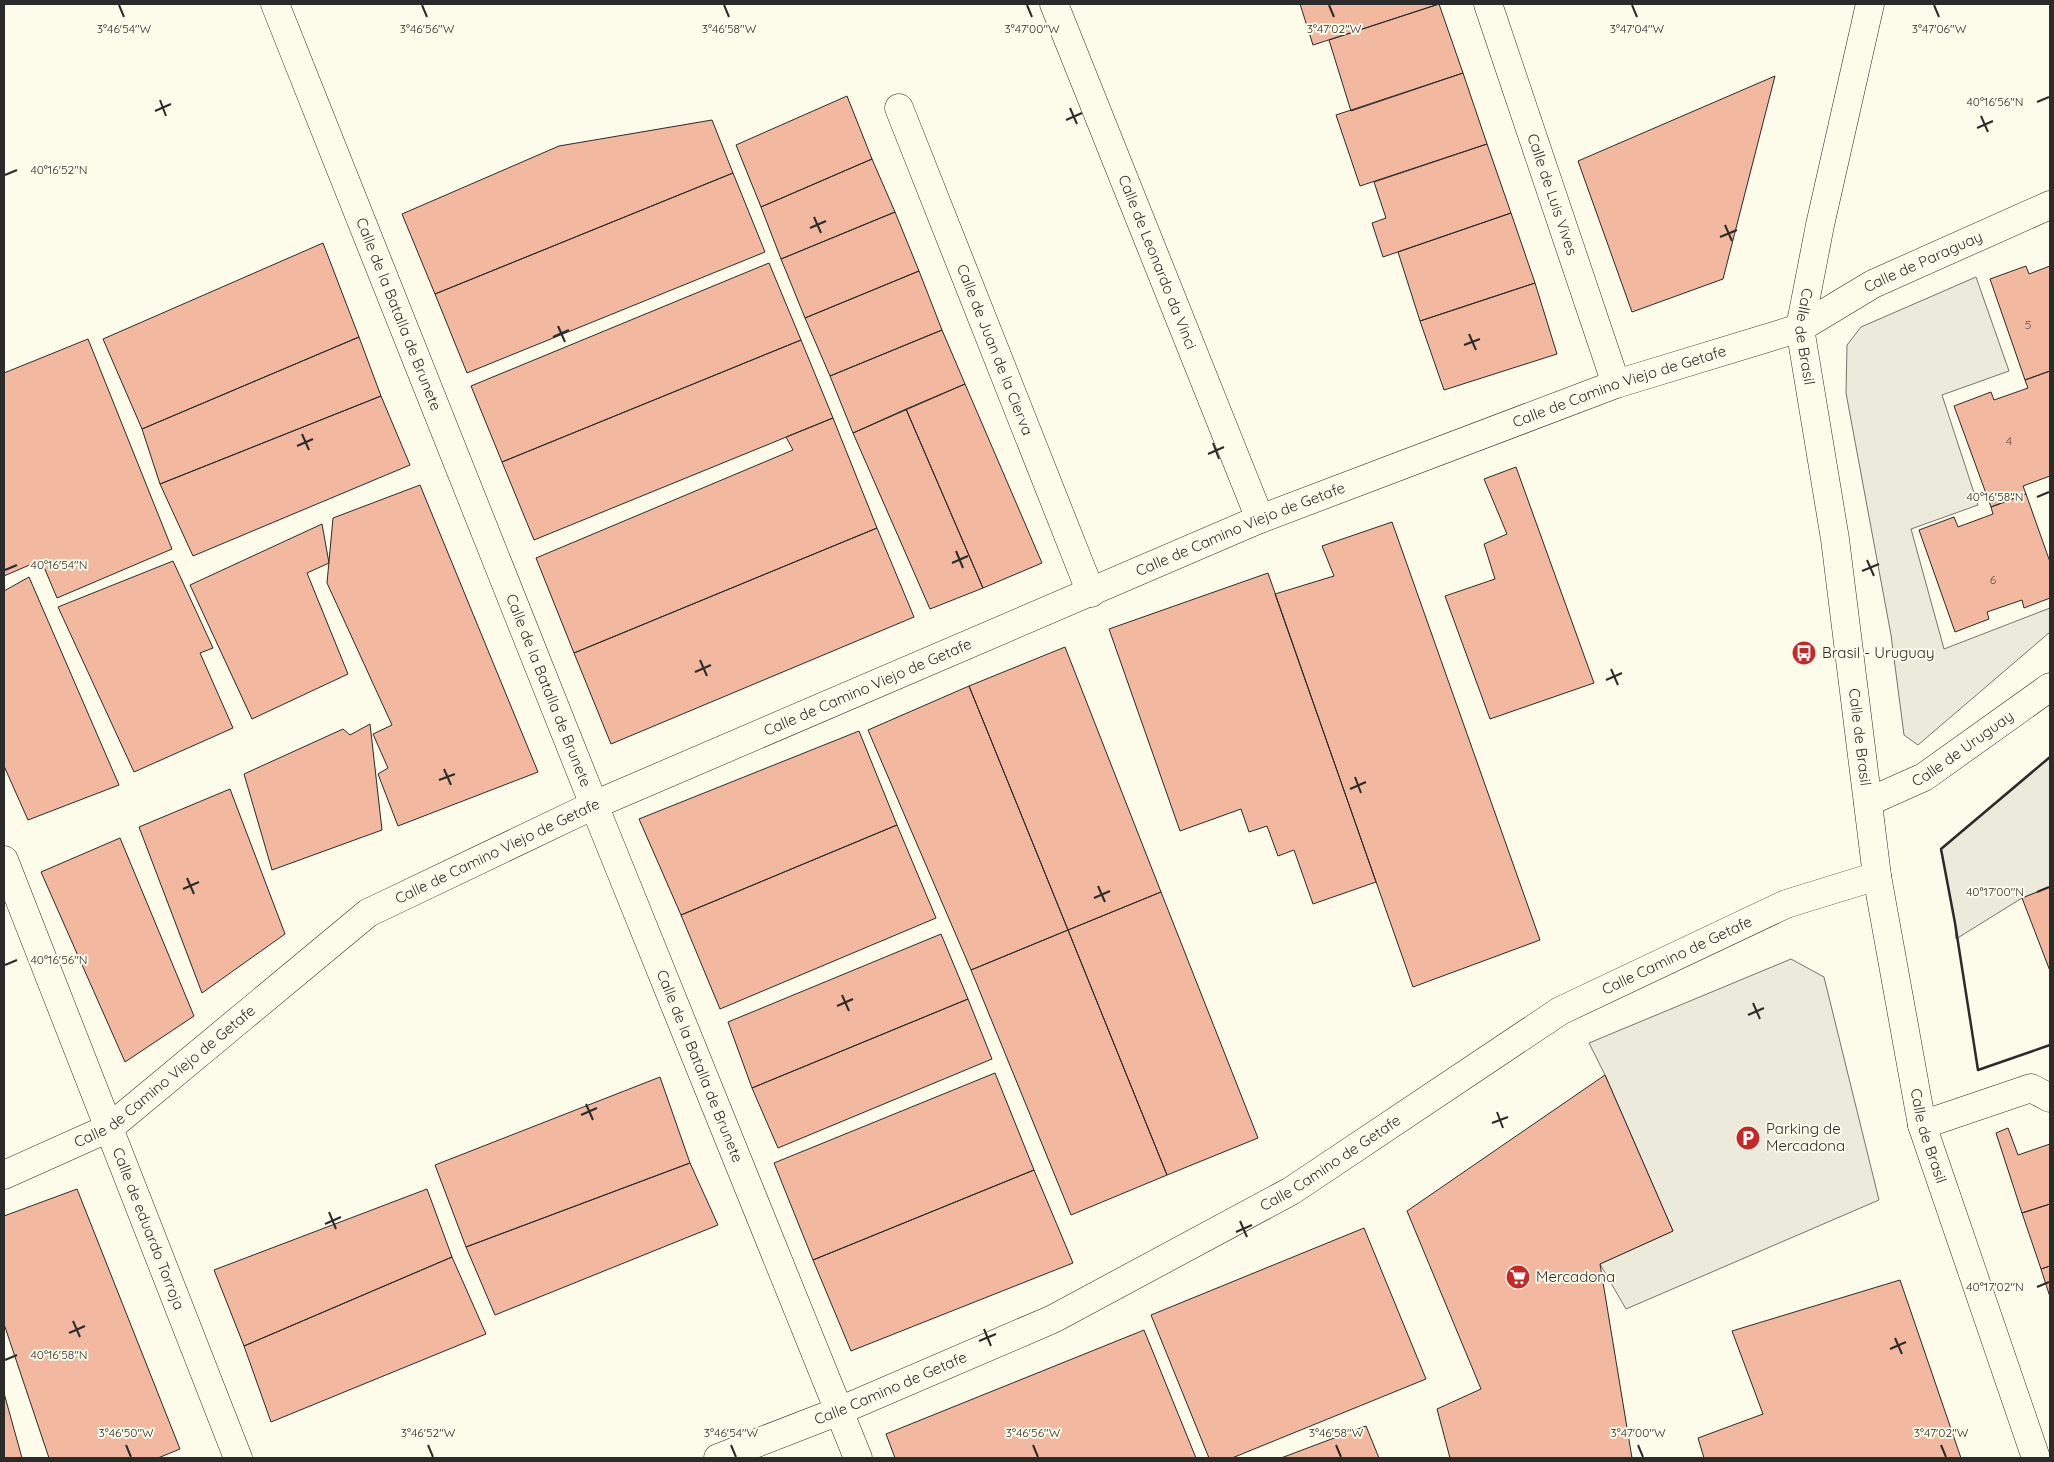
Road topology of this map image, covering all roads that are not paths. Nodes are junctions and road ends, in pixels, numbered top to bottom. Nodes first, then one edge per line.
1 (276, 4) edge
2 (1054, 4) edge
3 (1488, 4) edge
4 (1870, 4) edge
5 (899, 108) dead end
6 (2050, 206) edge
7 (1800, 328) junction
8 (1616, 384) junction
9 (1260, 520) junction
10 (1091, 592) junction
11 (2050, 687) edge
12 (1868, 802) junction
13 (594, 805) junction
14 (4, 860) edge
15 (1877, 876) junction
16 (2050, 1098) edge
17 (1922, 1125) junction
18 (109, 1128) junction
19 (4, 1175) edge
20 (839, 1411) junction
21 (238, 1458) edge
22 (718, 1458) edge
23 (858, 1458) edge
24 (2036, 1458) edge

1 - 13 street, Calle de la Batalla de Brunete
2 - 9 street, Calle de Leonardo da Vinci
3 - 8 street, Calle de Luis Vives
4 - 7 street, Calle de Brasil
5 - 10 street, Calle de Juan de la Cierva
6 - 7 street, Calle de Paraguay
7 - 8 street, Calle de Camino Viejo de Getafe
7 - 12 street, Calle de Brasil
8 - 9 street, Calle de Camino Viejo de Getafe
9 - 10 street, Calle de Camino Viejo de Getafe
10 - 13 street, Calle de Camino Viejo de Getafe
11 - 12 street, Calle de Uruguay
12 - 15 street, Calle de Brasil
13 - 18 street, Calle de Camino Viejo de Getafe
13 - 20 street, Calle de la Batalla de Brunete
14 - 18 street, Calle de eduardo Torroja
15 - 17 street, Calle de Brasil
15 - 20 street, Calle Camino de Getafe
16 - 17 street
17 - 24 street, Calle de Brasil
18 - 19 street, Calle de Camino Viejo de Getafe
18 - 21 street, Calle de eduardo Torroja
20 - 22 street, Calle Camino de Getafe
20 - 23 street, Calle de la Batalla de Brunete

